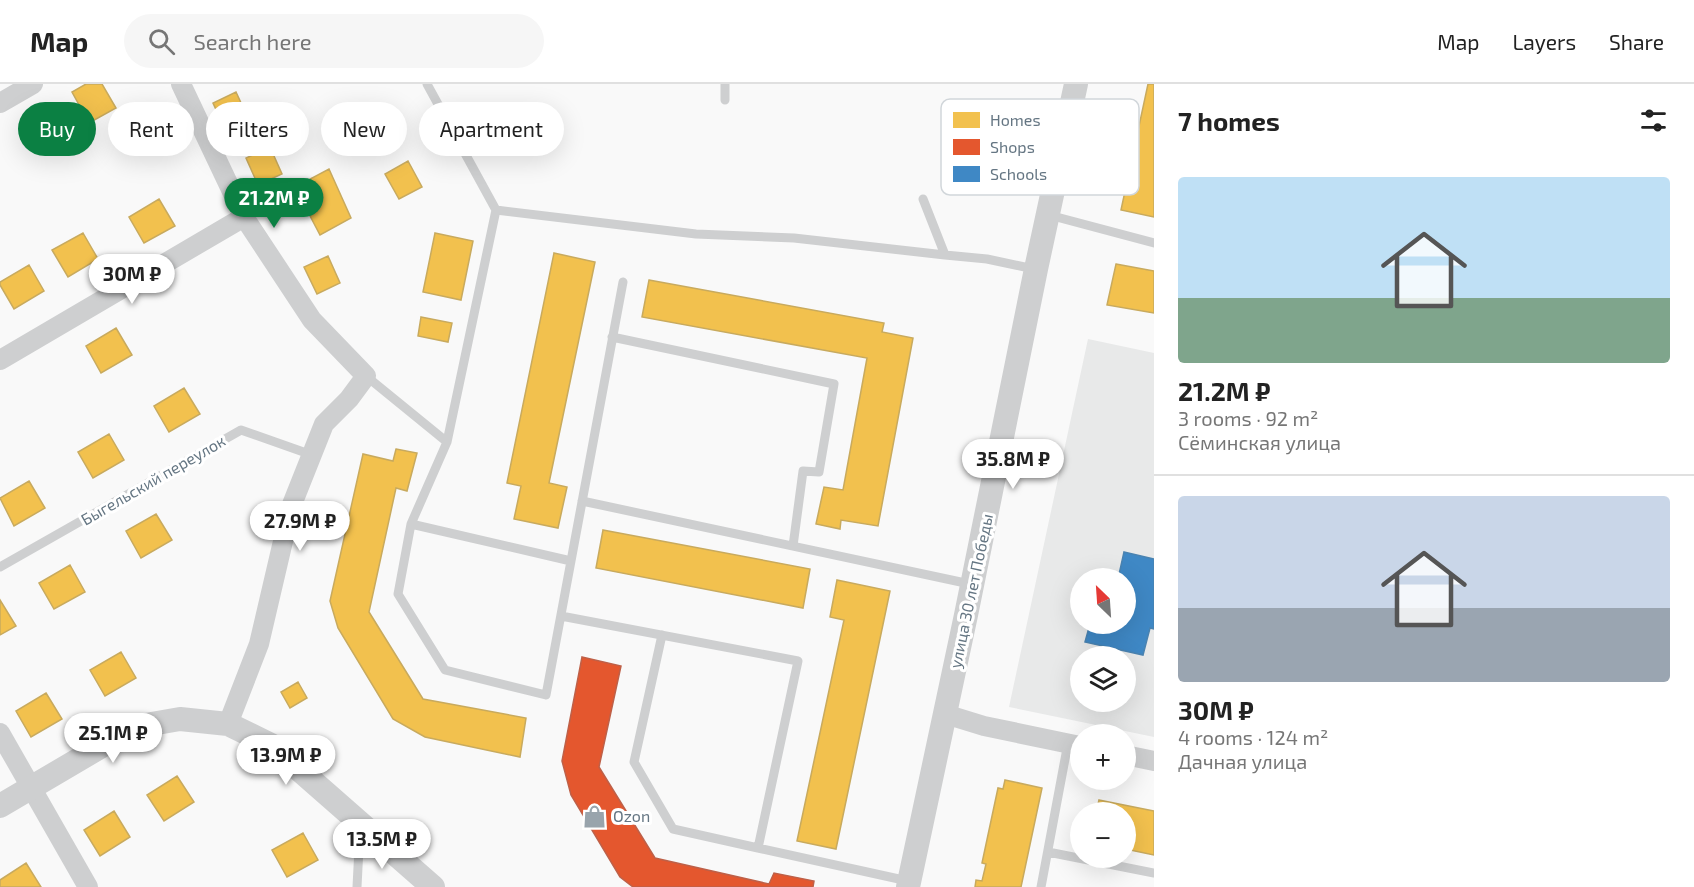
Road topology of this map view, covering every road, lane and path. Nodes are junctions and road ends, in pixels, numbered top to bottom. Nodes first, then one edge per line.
1 (33, 84) edge
2 (181, 84) edge
3 (427, 84) edge
4 (725, 84) edge
5 (1076, 84) edge
6 (1073, 99) edge
7 (725, 100) dead end
8 (0, 103) edge
9 (1052, 195) edge
10 (923, 200) dead end
11 (496, 210) junction
12 (1048, 215) junction
13 (244, 217) junction
14 (1154, 243) edge
15 (945, 255) junction
16 (1036, 269) junction
17 (623, 282) dead end
18 (612, 337) junction
19 (0, 360) edge
20 (366, 376) junction
21 (447, 442) junction
22 (312, 455) junction
23 (582, 501) junction
24 (411, 524) junction
25 (793, 546) junction
26 (571, 561) junction
27 (0, 567) edge
28 (972, 584) junction
29 (561, 616) junction
30 (662, 635) junction
31 (945, 714) junction
32 (228, 724) junction
33 (0, 733) edge
34 (1070, 744) edge
35 (1136, 757) edge
36 (1070, 761) edge
37 (1154, 761) edge
38 (31, 788) junction
39 (0, 806) edge
40 (360, 822) junction
41 (758, 848) junction
42 (1048, 852) junction
43 (1154, 873) edge
44 (908, 884) edge
45 (88, 887) edge
46 (357, 887) edge
47 (433, 887) edge
48 (1041, 887) edge

1 - 8 street
2 - 13 street
3 - 11 lane
4 - 7 lane
5 - 6 street, улица 30 лет Победы
9 - 12 street, улица 30 лет Победы
10 - 15 lane
11 - 15 lane
11 - 21 lane
12 - 14 lane
12 - 16 street, улица 30 лет Победы
13 - 19 street
13 - 20 street
15 - 16 lane
16 - 28 street, улица 30 лет Победы
17 - 18 lane
18 - 23 lane
18 - 25 lane
20 - 21 lane
20 - 22 street
21 - 24 lane
22 - 27 lane, Быгельский переулок
22 - 32 street
23 - 25 lane
23 - 26 lane
24 - 26 lane
24 - 29 lane
25 - 28 lane
26 - 29 lane
28 - 31 street, улица 30 лет Победы
29 - 30 lane
30 - 41 lane
30 - 41 lane
31 - 34 street
31 - 44 street, улица 30 лет Победы
32 - 38 street
32 - 40 street
33 - 38 street
35 - 37 street
36 - 42 lane
38 - 39 street
38 - 45 street
40 - 46 lane
40 - 47 street
41 - 44 lane
42 - 43 lane
42 - 48 lane

